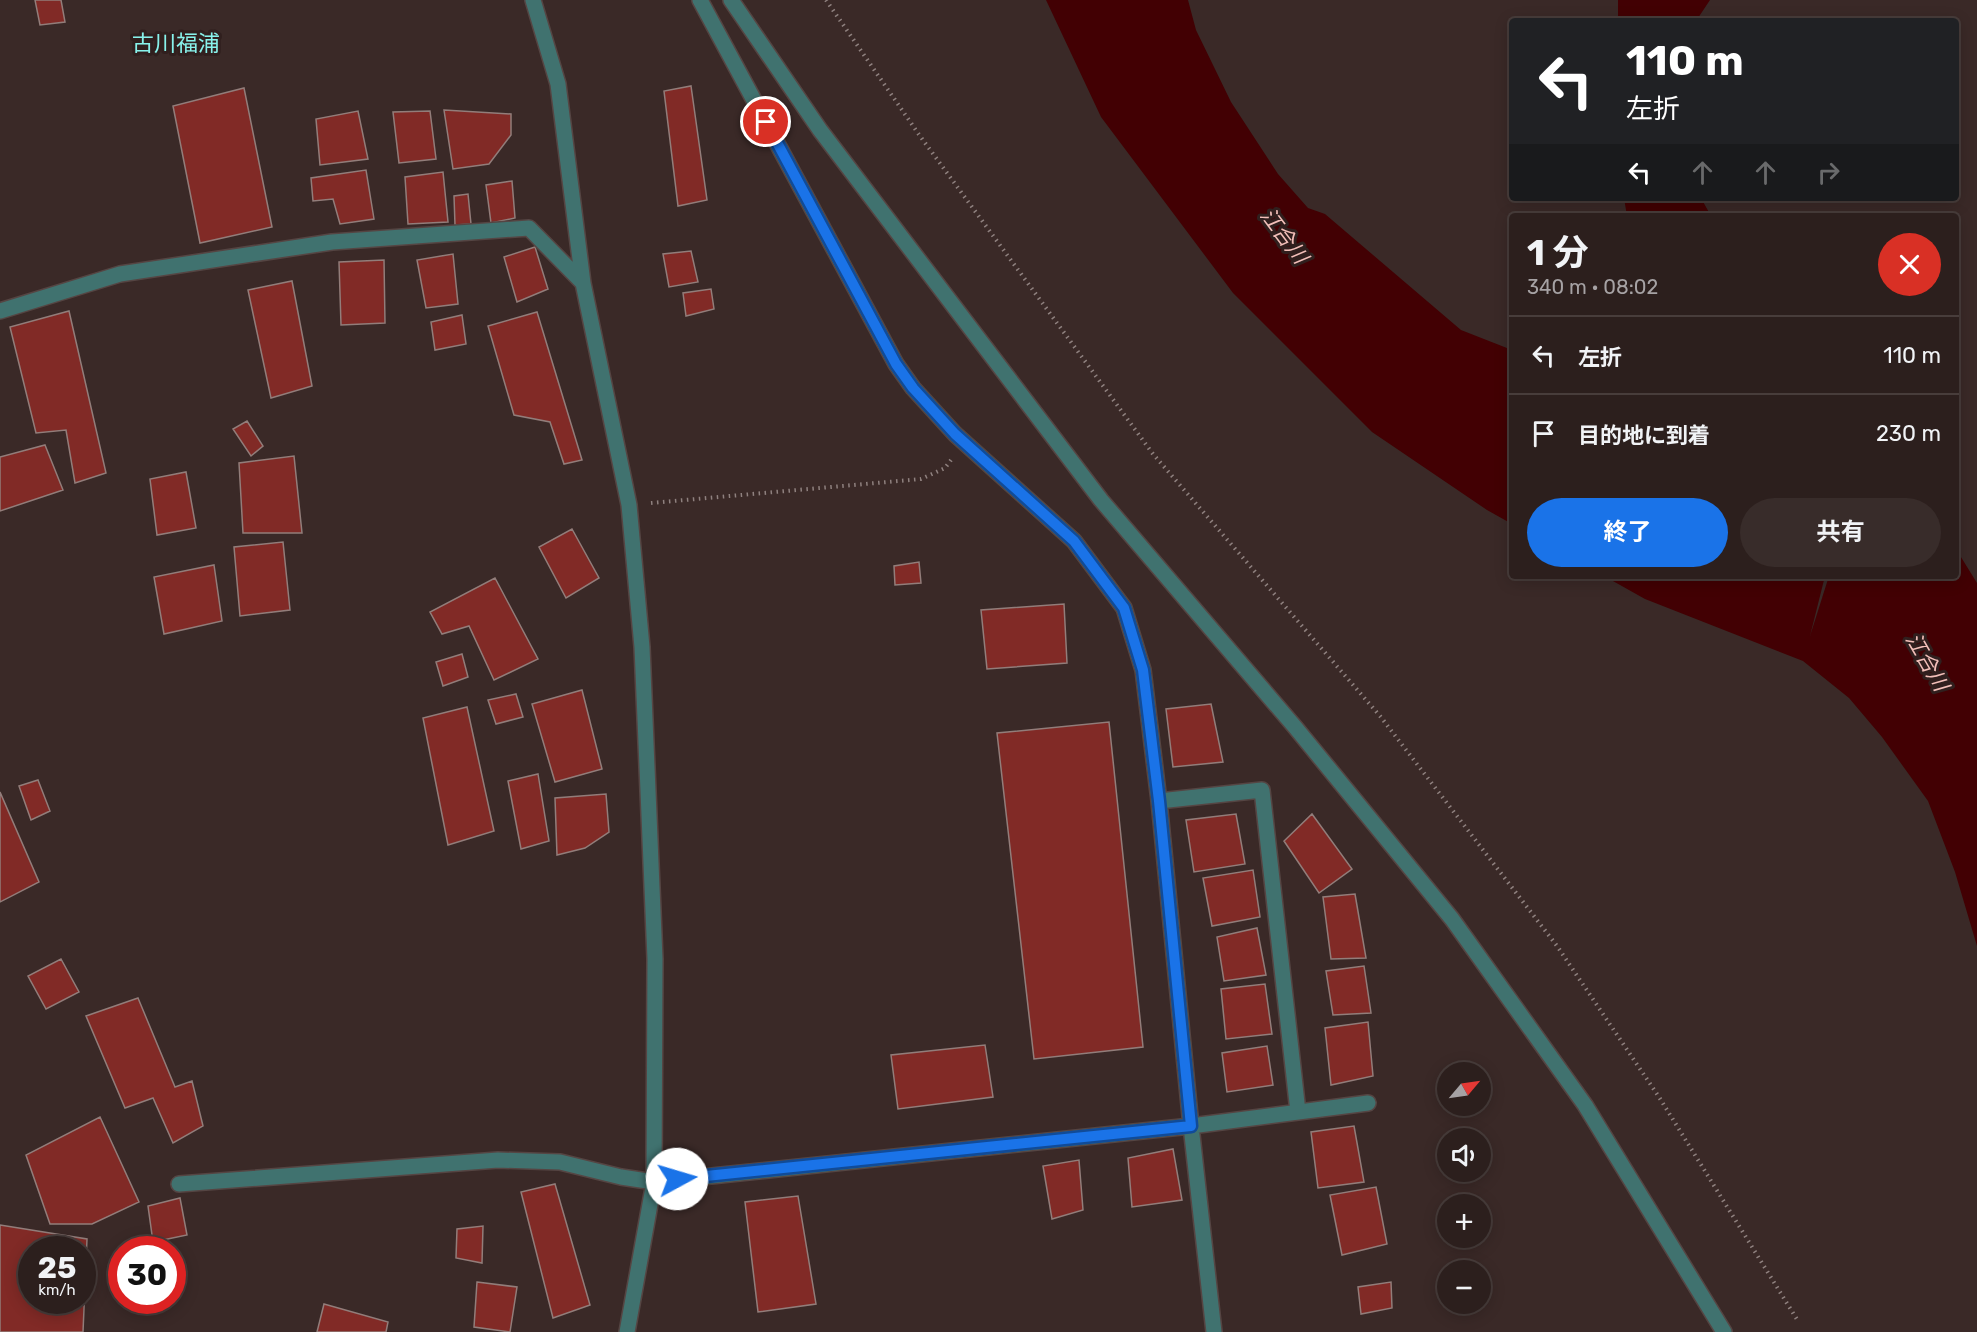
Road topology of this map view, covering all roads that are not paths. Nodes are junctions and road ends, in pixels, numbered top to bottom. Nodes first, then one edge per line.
1 (533, 0) edge
2 (700, 0) edge
3 (731, 0) edge
4 (583, 283) junction
5 (0, 311) edge
6 (1159, 801) junction
7 (1368, 1103) dead end
8 (1298, 1112) junction
9 (1191, 1126) junction
10 (654, 1182) junction
11 (179, 1184) dead end
12 (627, 1332) edge
13 (1214, 1332) edge
14 (1724, 1332) edge

1 - 4 street
2 - 6 street
3 - 14 street
4 - 5 street
4 - 10 street
6 - 8 street
6 - 9 street
7 - 8 street
8 - 9 street
9 - 10 street
9 - 13 street
10 - 11 street
10 - 12 street

